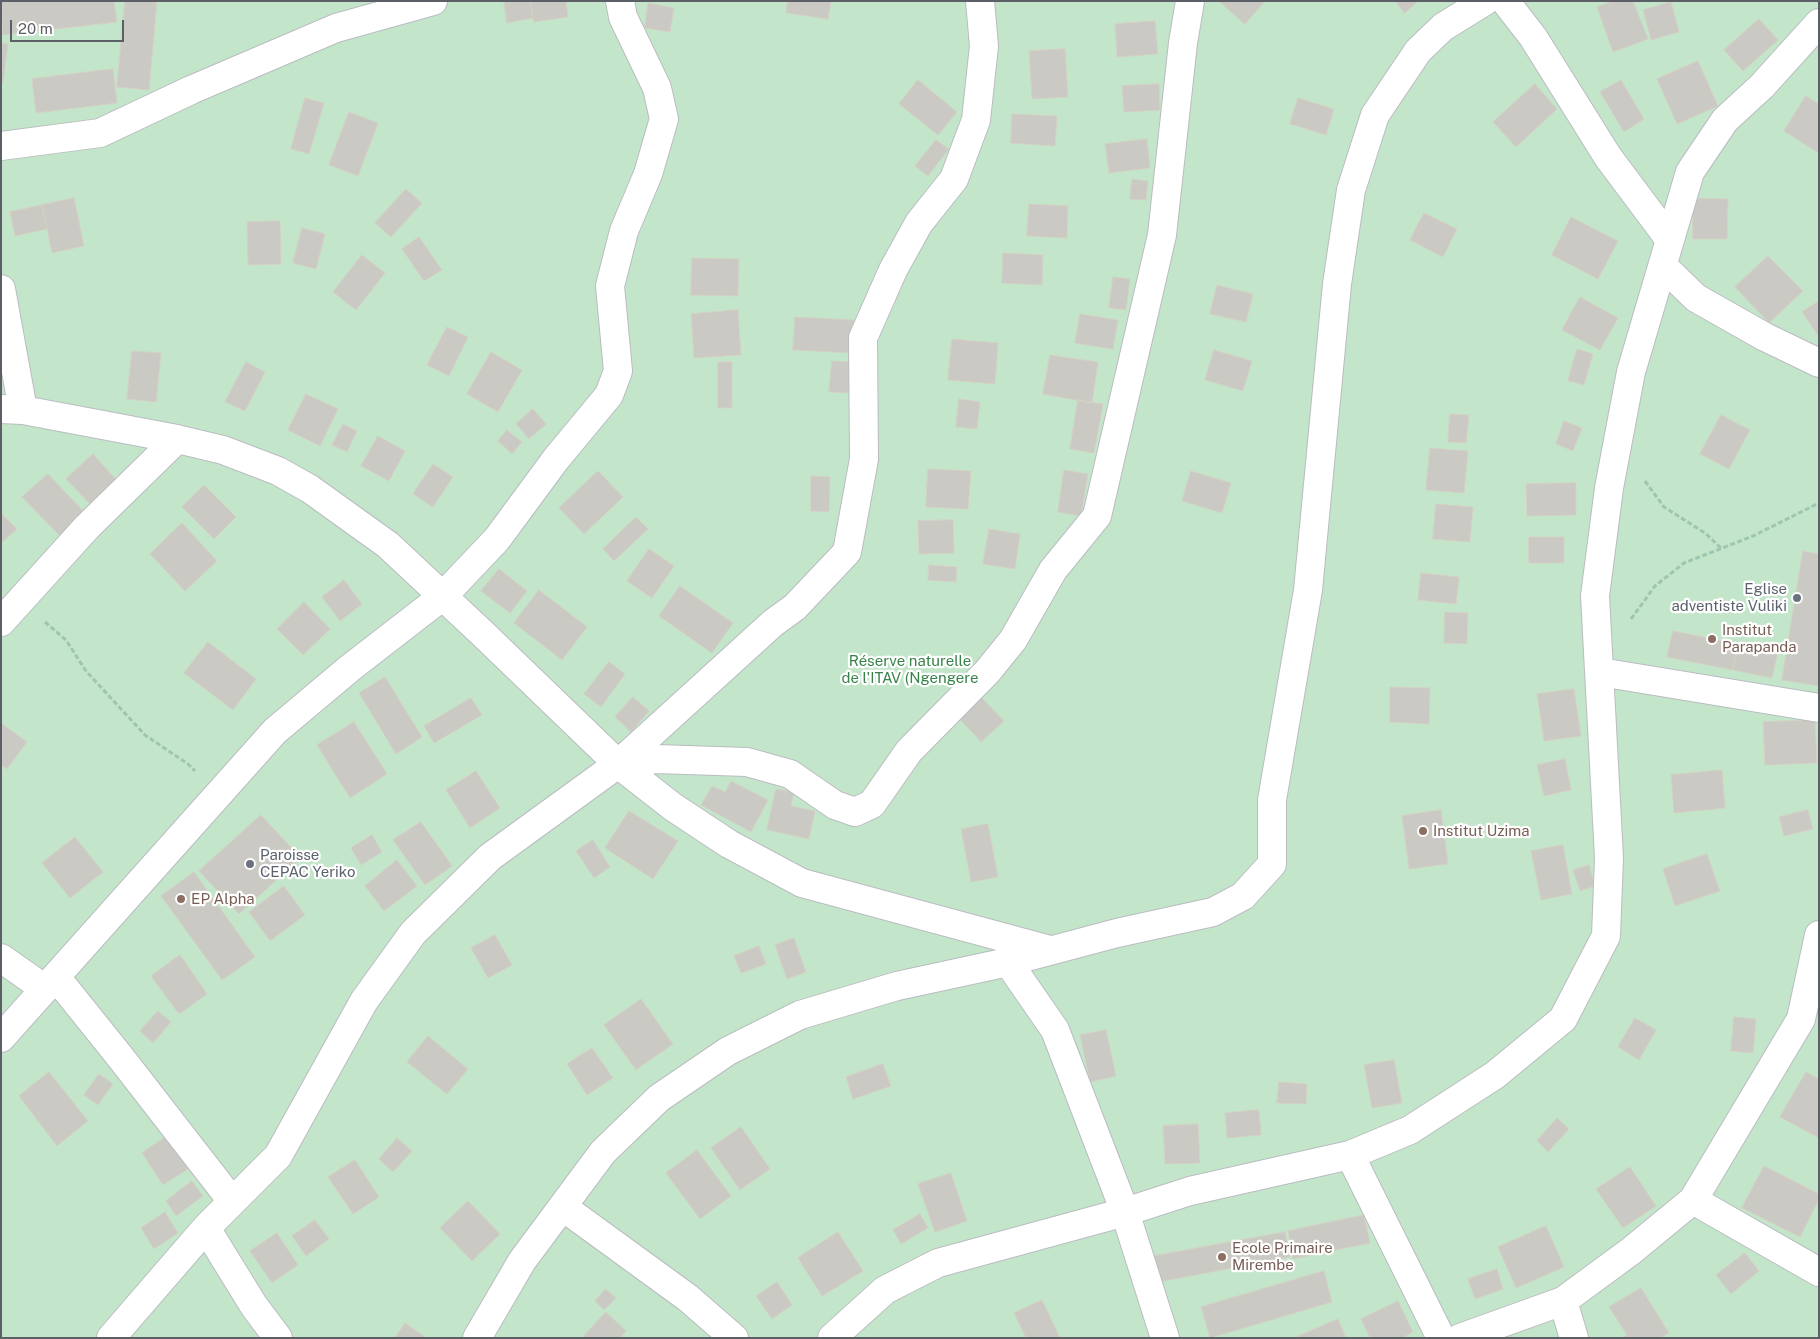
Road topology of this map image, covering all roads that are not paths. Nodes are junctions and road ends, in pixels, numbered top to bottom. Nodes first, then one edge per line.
1 (433, 1) edge
2 (620, 1) edge
3 (980, 1) edge
4 (1190, 1) edge
5 (1485, 1) edge
6 (1506, 1) edge
7 (1819, 23) edge
8 (1, 146) edge
9 (1666, 253) junction
10 (1, 289) edge
11 (1819, 363) edge
12 (12, 410) edge
13 (177, 438) junction
14 (443, 596) junction
15 (9, 613) edge
16 (1600, 672) junction
17 (1819, 708) edge
18 (618, 764) junction
19 (1819, 935) edge
20 (1052, 950) junction
21 (1, 958) edge
22 (1008, 962) junction
23 (50, 983) junction
24 (1, 1038) edge
25 (1350, 1155) junction
26 (1693, 1200) junction
27 (232, 1201) junction
28 (563, 1207) junction
29 (1125, 1212) junction
30 (206, 1228) junction
31 (1819, 1272) edge
32 (1563, 1301) junction
33 (111, 1338) edge
34 (278, 1338) edge
35 (477, 1338) edge
36 (734, 1338) edge
37 (832, 1338) edge
38 (1165, 1338) edge
39 (1442, 1338) edge
40 (1460, 1338) edge
41 (1574, 1338) edge

1 - 8 street
2 - 14 street
3 - 18 street
4 - 18 street
5 - 20 street
6 - 9 street
7 - 9 street
9 - 11 street
9 - 16 street
10 - 12 street
12 - 13 street
13 - 14 street
13 - 15 street
14 - 18 street
14 - 23 street
16 - 17 street
16 - 25 street
18 - 20 street
18 - 27 street
19 - 26 street
20 - 22 street
21 - 23 street
22 - 28 street
22 - 29 street
23 - 24 street
23 - 27 street
25 - 29 street
25 - 39 street
26 - 31 street
26 - 32 street
27 - 30 street
28 - 35 street
28 - 36 street
29 - 37 street
29 - 38 street
30 - 33 street
30 - 34 street
32 - 40 street
32 - 41 street

